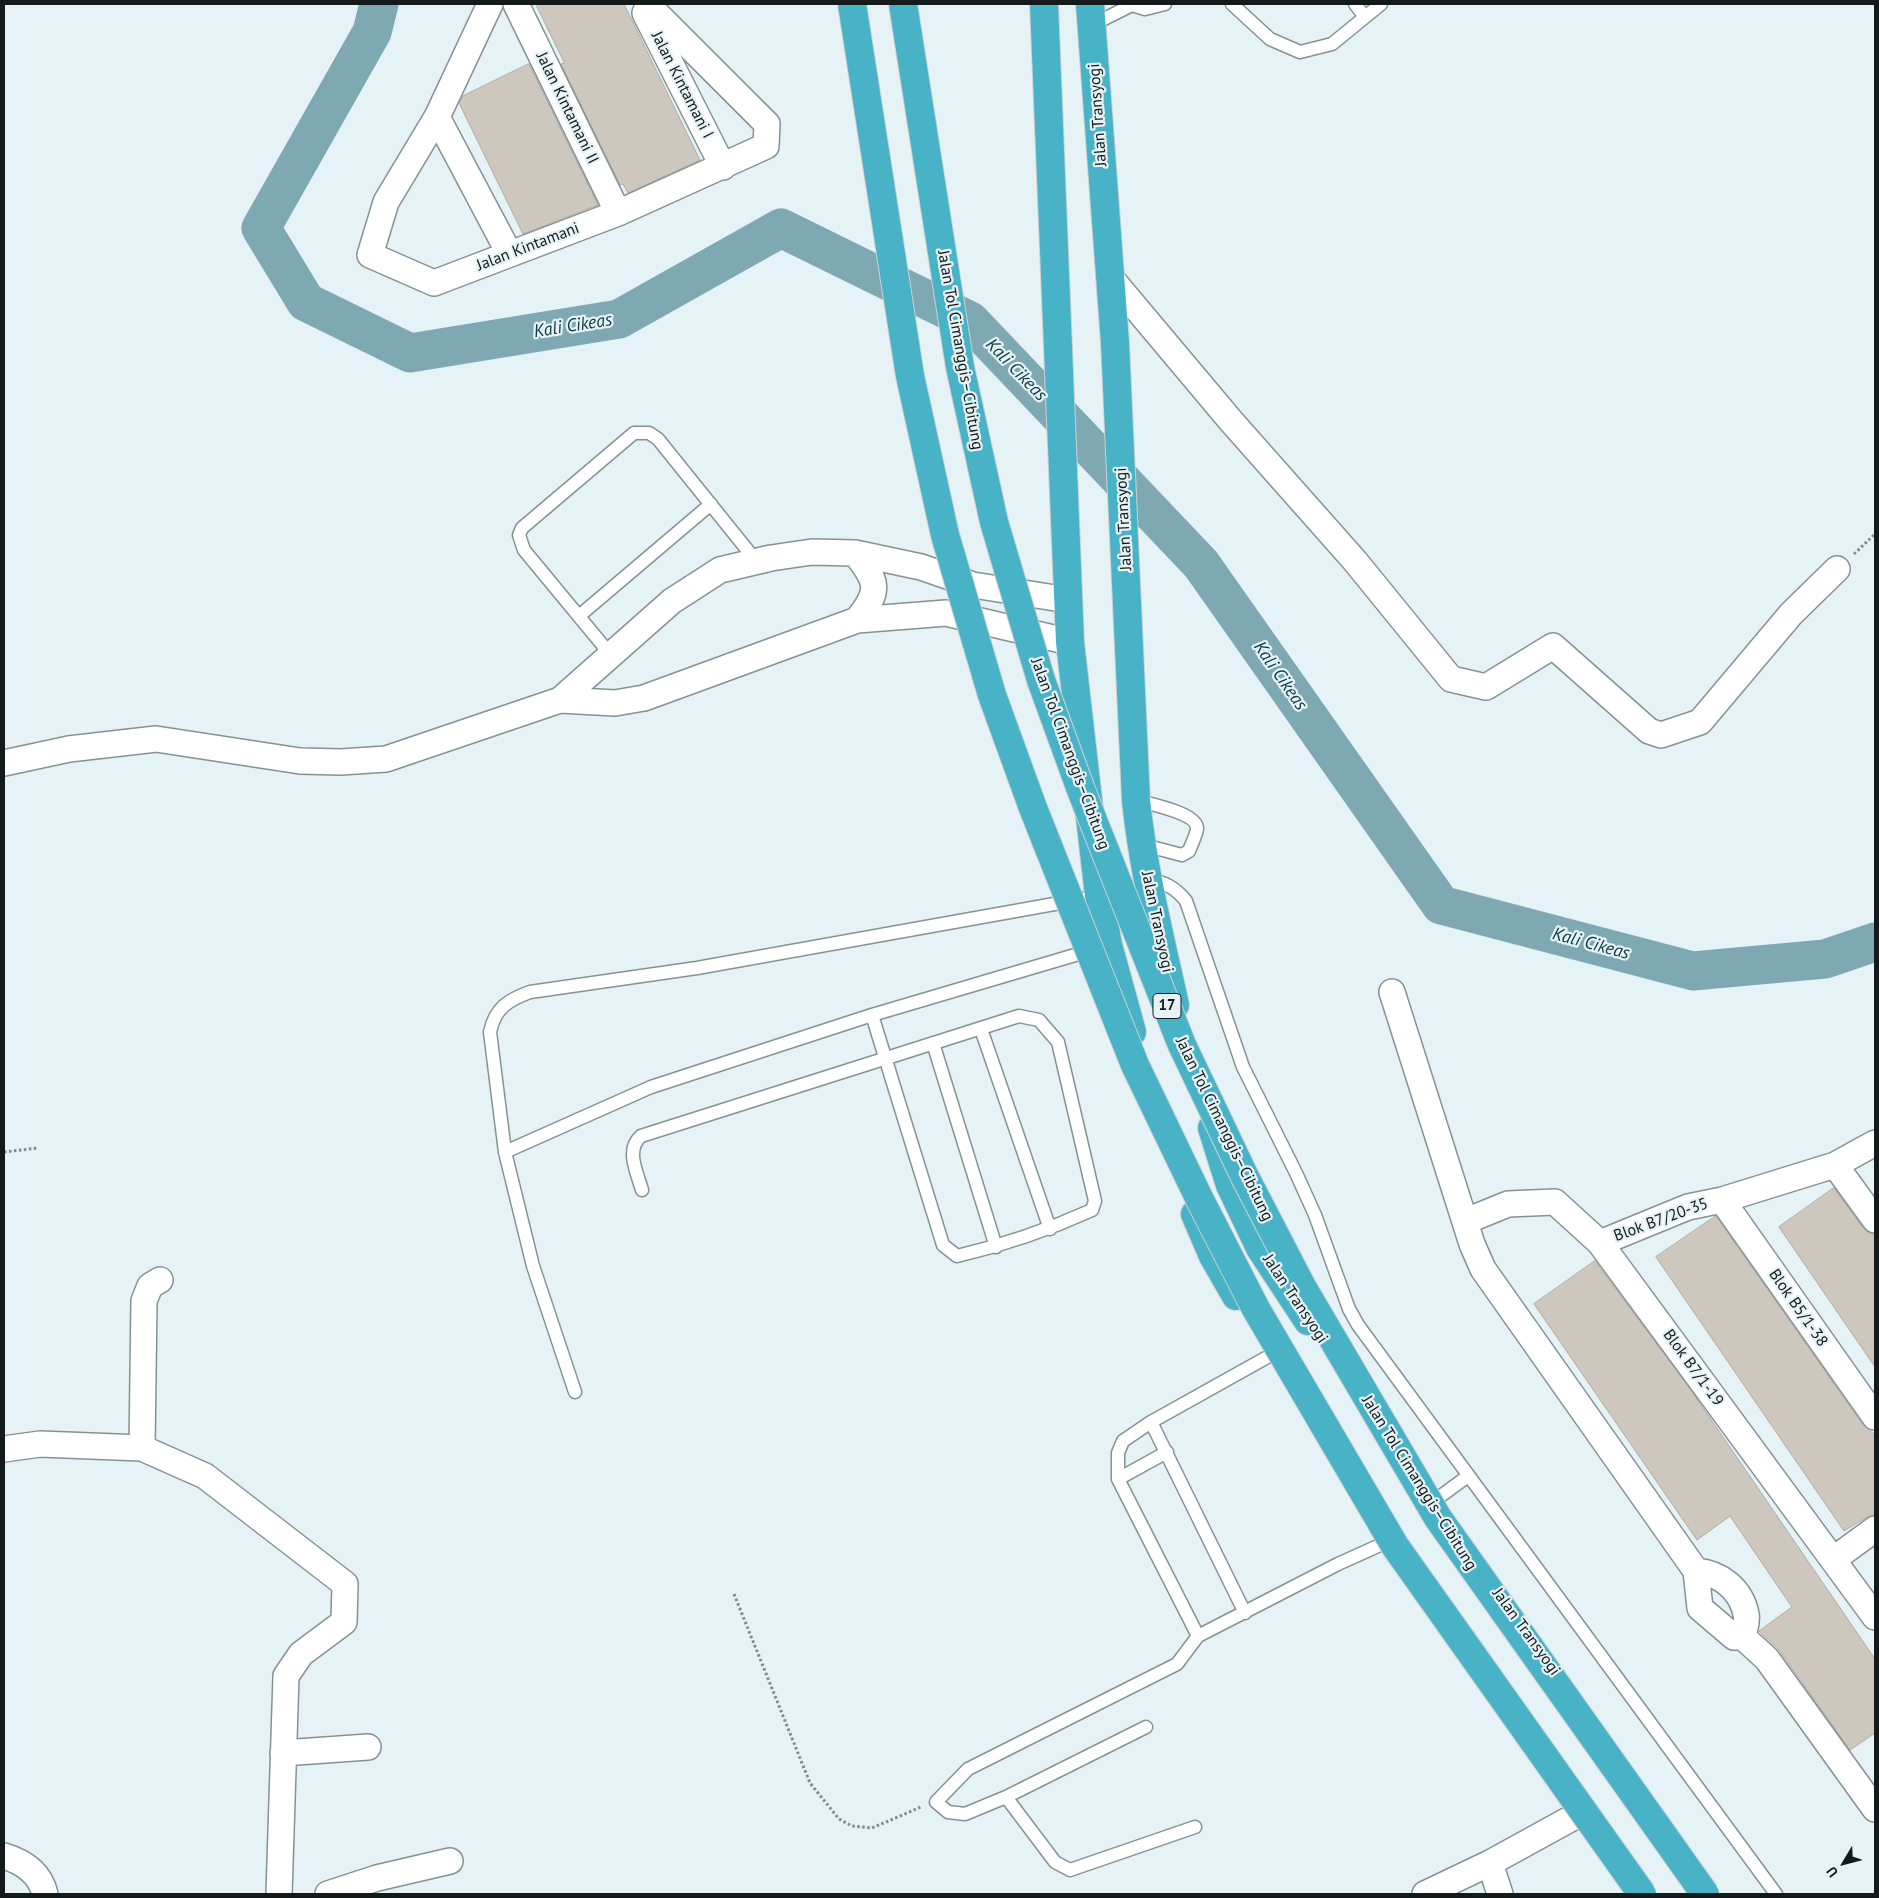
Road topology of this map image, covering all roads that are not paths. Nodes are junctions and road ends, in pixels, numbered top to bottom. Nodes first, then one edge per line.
1 (490, 4) edge
2 (516, 4) edge
3 (641, 4) edge
4 (647, 4) edge
5 (852, 4) edge
6 (903, 4) edge
7 (1044, 4) edge
8 (1133, 4) edge
9 (1165, 4) edge
10 (1232, 4) edge
11 (1354, 4) edge
12 (1380, 4) edge
13 (1091, 14) edge
14 (1365, 17) junction
15 (436, 117) junction
16 (723, 167) junction
17 (618, 213) junction
18 (509, 253) junction
19 (1110, 278) junction
20 (711, 504) junction
21 (855, 553) junction
22 (757, 562) junction
23 (1837, 569) road end
24 (1068, 600) junction
25 (579, 616) junction
26 (857, 620) junction
27 (1070, 642) junction
28 (610, 654) junction
29 (560, 700) junction
30 (4, 763) edge
31 (1136, 800) junction
32 (1140, 844) junction
33 (1147, 879) junction
34 (1099, 896) junction
35 (1108, 945) junction
36 (1392, 992) dead end
37 (872, 1015) junction
38 (981, 1029) junction
39 (933, 1043) junction
40 (885, 1058) junction
41 (1875, 1143) edge
42 (505, 1152) junction
43 (1835, 1166) junction
44 (642, 1190) dead end
45 (1722, 1200) junction
46 (1875, 1220) edge
47 (1466, 1221) junction
48 (1050, 1229) junction
49 (1600, 1243) junction
50 (996, 1247) junction
51 (160, 1280) dead end
52 (1272, 1355) junction
53 (575, 1392) dead end
54 (1875, 1417) edge
55 (1151, 1422) junction
56 (4, 1448) edge
57 (142, 1448) junction
58 (1167, 1452) junction
59 (1468, 1476) junction
60 (1118, 1479) junction
61 (1434, 1502) junction
62 (1875, 1530) edge
63 (1389, 1541) junction
64 (1834, 1559) junction
65 (1696, 1571) junction
66 (1245, 1613) junction
67 (1875, 1617) edge
68 (1198, 1636) junction
69 (1743, 1638) junction
70 (1146, 1727) dead end
71 (368, 1747) dead end
72 (283, 1753) junction
73 (1006, 1796) junction
74 (1875, 1809) edge
75 (1582, 1813) junction
76 (1195, 1827) dead end
77 (4, 1856) edge
78 (450, 1862) dead end
79 (1490, 1863) junction
80 (45, 1894) edge
81 (279, 1894) edge
82 (328, 1894) edge
83 (1425, 1894) edge
84 (1500, 1894) edge
85 (1641, 1894) edge
86 (1705, 1894) edge
87 (1712, 1894) edge
88 (1776, 1894) edge

1 - 15 street, Jalan Kintamani
2 - 17 street, Jalan Kintamani II
3 - 16 street, Jalan Kintamani I
4 - 16 street, Jalan Kintamani
5 - 85 highway, bridge
6 - 86 highway, Jalan Tol Cimanggis–Cibitung / 17, bridge
7 - 24 highway
8 - 9 lane
8 - 13 lane
10 - 14 lane
11 - 14 lane
12 - 14 lane
13 - 19 highway, Jalan Transyogi
15 - 18 street
15 - 18 street, Jalan Kintamani
16 - 17 street, Jalan Kintamani
17 - 18 street, Jalan Kintamani
19 - 23 street
19 - 31 highway, Jalan Transyogi
20 - 22 lane
20 - 25 lane
20 - 25 lane
21 - 22 street
21 - 24 street
21 - 26 street
22 - 28 street
24 - 27 highway
25 - 28 lane
26 - 27 street
26 - 29 street
27 - 34 highway
28 - 29 street
29 - 30 street
31 - 32 highway, Jalan Transyogi
31 - 32 lane
32 - 33 highway, Jalan Transyogi
33 - 59 lane
33 - 61 highway, Jalan Transyogi
34 - 35 highway
34 - 42 lane
35 - 37 lane
35 - 52 highway
36 - 47 street
37 - 40 lane
37 - 42 lane
38 - 39 lane
38 - 48 lane
38 - 48 lane
39 - 40 lane
39 - 50 lane
40 - 44 lane
40 - 50 lane
41 - 43 street, Blok B7/20-35
42 - 53 lane
43 - 45 street, Blok B7/20-35
43 - 46 street
45 - 49 street, Blok B7/20-35
45 - 54 street, Blok B5/1-38
47 - 49 street, Blok B7/1-19
47 - 65 street
48 - 50 lane
49 - 64 street, Blok B7/1-19
51 - 57 street
52 - 55 lane
52 - 63 highway
55 - 58 lane
55 - 60 lane
56 - 57 street
57 - 72 street
58 - 60 lane
58 - 66 lane
59 - 61 lane
59 - 88 lane
60 - 68 lane
61 - 87 highway, Jalan Transyogi
62 - 64 street
63 - 66 lane
63 - 75 highway
64 - 67 street, Blok B7/1-19
65 - 69 street
65 - 69 street
66 - 68 lane
68 - 73 lane
69 - 74 street
70 - 73 lane
71 - 72 street
72 - 81 street
73 - 76 lane
75 - 79 street
75 - 85 highway
77 - 80 street
78 - 82 street
79 - 83 street
79 - 84 street

